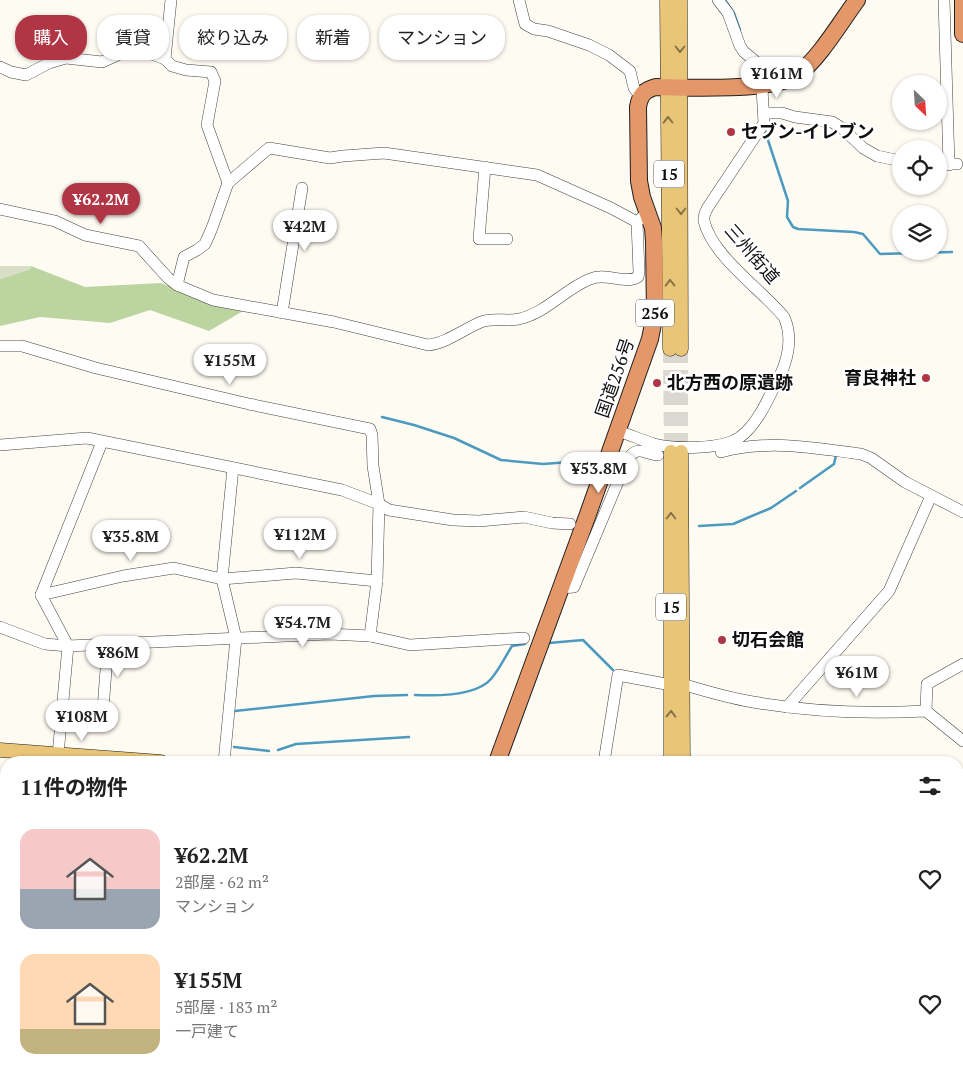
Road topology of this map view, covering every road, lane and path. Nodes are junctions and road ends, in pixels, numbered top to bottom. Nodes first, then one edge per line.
1 (170, 0) edge
2 (520, 0) edge
3 (667, 0) edge
4 (680, 0) edge
5 (718, 0) edge
6 (857, 0) edge
7 (944, 0) edge
8 (963, 0) edge
9 (169, 15) edge
10 (963, 34) edge
11 (106, 60) edge
12 (166, 60) edge
13 (0, 67) edge
14 (763, 86) junction
15 (674, 87) junction
16 (640, 96) junction
17 (764, 113) junction
18 (892, 159) edge
19 (948, 164) edge
20 (485, 167) junction
21 (228, 183) junction
22 (302, 188) dead end
23 (0, 209) edge
24 (642, 218) junction
25 (507, 240) dead end
26 (177, 285) junction
27 (282, 313) junction
28 (0, 346) edge
29 (676, 349) tunnel mouth
30 (618, 431) junction
31 (102, 442) junction
32 (0, 445) edge
33 (675, 453) junction
34 (233, 468) junction
35 (931, 496) junction
36 (379, 504) junction
37 (963, 512) edge
38 (570, 524) dead end
39 (222, 579) junction
40 (377, 581) junction
41 (561, 588) junction
42 (41, 595) junction
43 (0, 627) edge
44 (370, 636) junction
45 (236, 638) junction
46 (524, 638) dead end
47 (108, 644) junction
48 (68, 646) junction
49 (963, 664) edge
50 (676, 685) junction
51 (787, 706) junction
52 (103, 709) dead end
53 (926, 711) junction
54 (963, 740) edge
55 (0, 750) edge
56 (58, 755) junction
57 (73, 756) edge
58 (225, 756) edge
59 (499, 756) edge
60 (605, 756) edge
61 (671, 756) edge
62 (682, 756) edge

1 - 9 street
2 - 16 street
3 - 15 main road, 15
4 -> 15 main road, 15
5 - 14 street
6 - 14 highway
7 - 19 street
8 - 10 highway
11 - 13 street
12 - 21 street
14 - 15 highway
14 - 17 street
15 - 16 highway
15 - 29 main road, 15
16 - 24 highway, 国道256号 / 256
17 - 18 street
17 - 30 street, 三州街道
20 - 21 street
20 - 24 street
20 - 25 street
21 - 26 street
22 - 27 street
23 - 26 street
24 - 27 street
24 - 30 highway, 国道256号 / 256
26 - 27 street
28 - 36 street
30 - 41 highway, 国道256号 / 256
31 - 32 street
31 - 34 street
31 - 42 street
33 - 35 street
33 - 41 street
33 - 50 main road, 15
34 - 36 street
34 - 39 street
35 - 37 street
35 - 51 street
36 - 38 street
36 - 40 street
39 - 40 street
39 - 42 street
39 - 45 street
40 - 44 street
41 - 59 highway, 国道256号 / 256
42 - 48 street
43 - 48 street
44 - 45 street
44 - 46 street
45 - 47 street
45 - 58 street
47 - 48 street
47 - 52 street
48 - 56 street
49 - 53 street
50 - 51 street
50 - 60 street
61 -> 50 main road, 15
50 - 62 main road, 15
51 - 53 street
53 - 54 street
55 - 56 main road
56 - 57 main road

